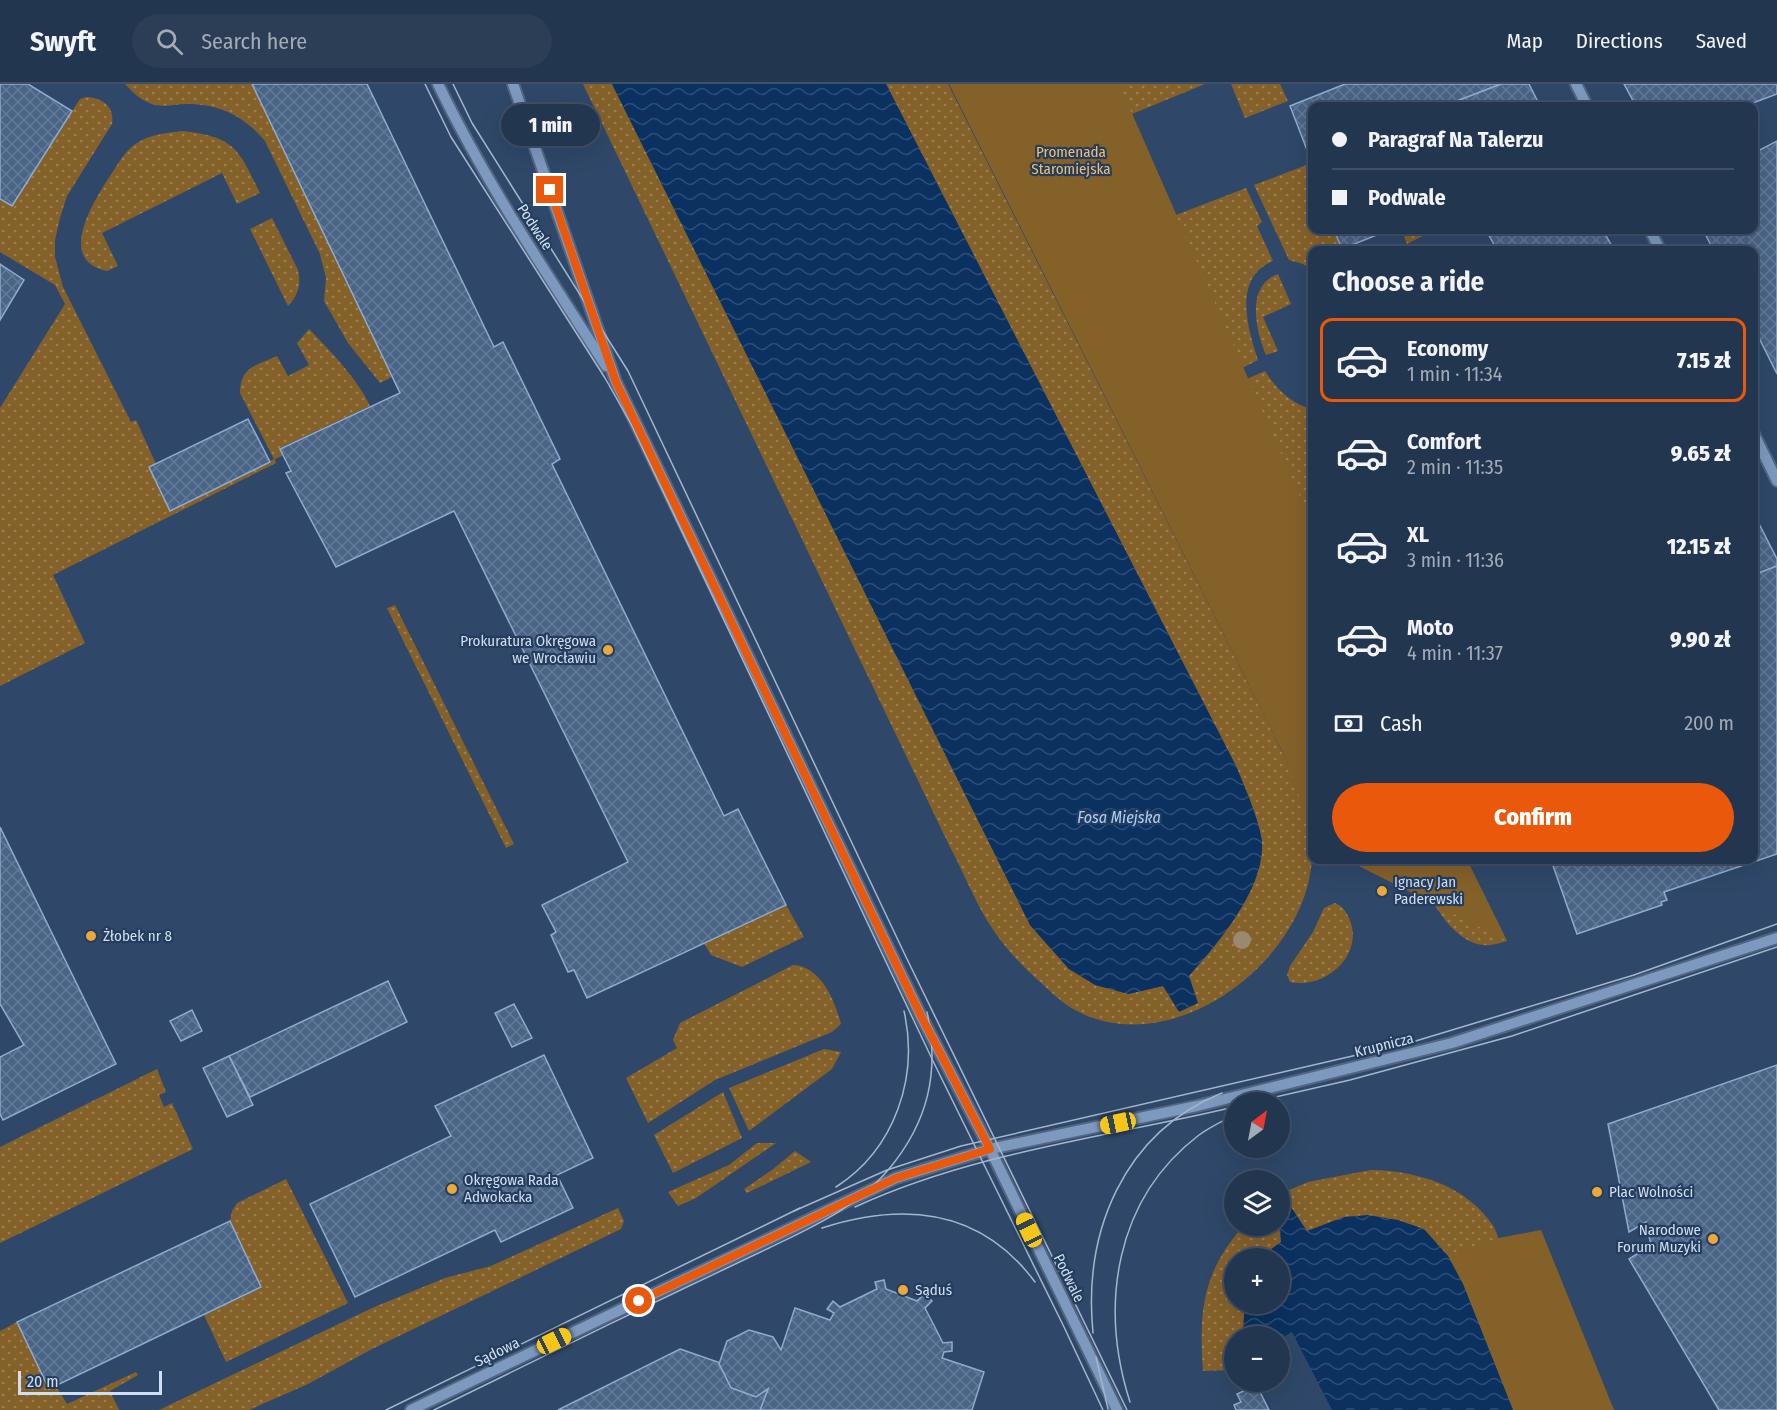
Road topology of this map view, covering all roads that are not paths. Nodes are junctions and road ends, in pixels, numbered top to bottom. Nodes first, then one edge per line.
1 (438, 84) edge
2 (513, 84) edge
3 (1576, 84) edge
4 (1585, 102) edge
5 (616, 382) junction
6 (1758, 442) edge
7 (1777, 481) edge
8 (1777, 938) edge
9 (990, 1149) junction
10 (411, 1410) edge
11 (1117, 1410) edge

1 - 5 street, Podwale
2 - 5 street, Podwale
3 - 4 street
5 - 9 street, Podwale
6 - 7 street
8 - 9 street, Krupnicza
9 - 10 street, Sądowa
9 - 11 street, Podwale

